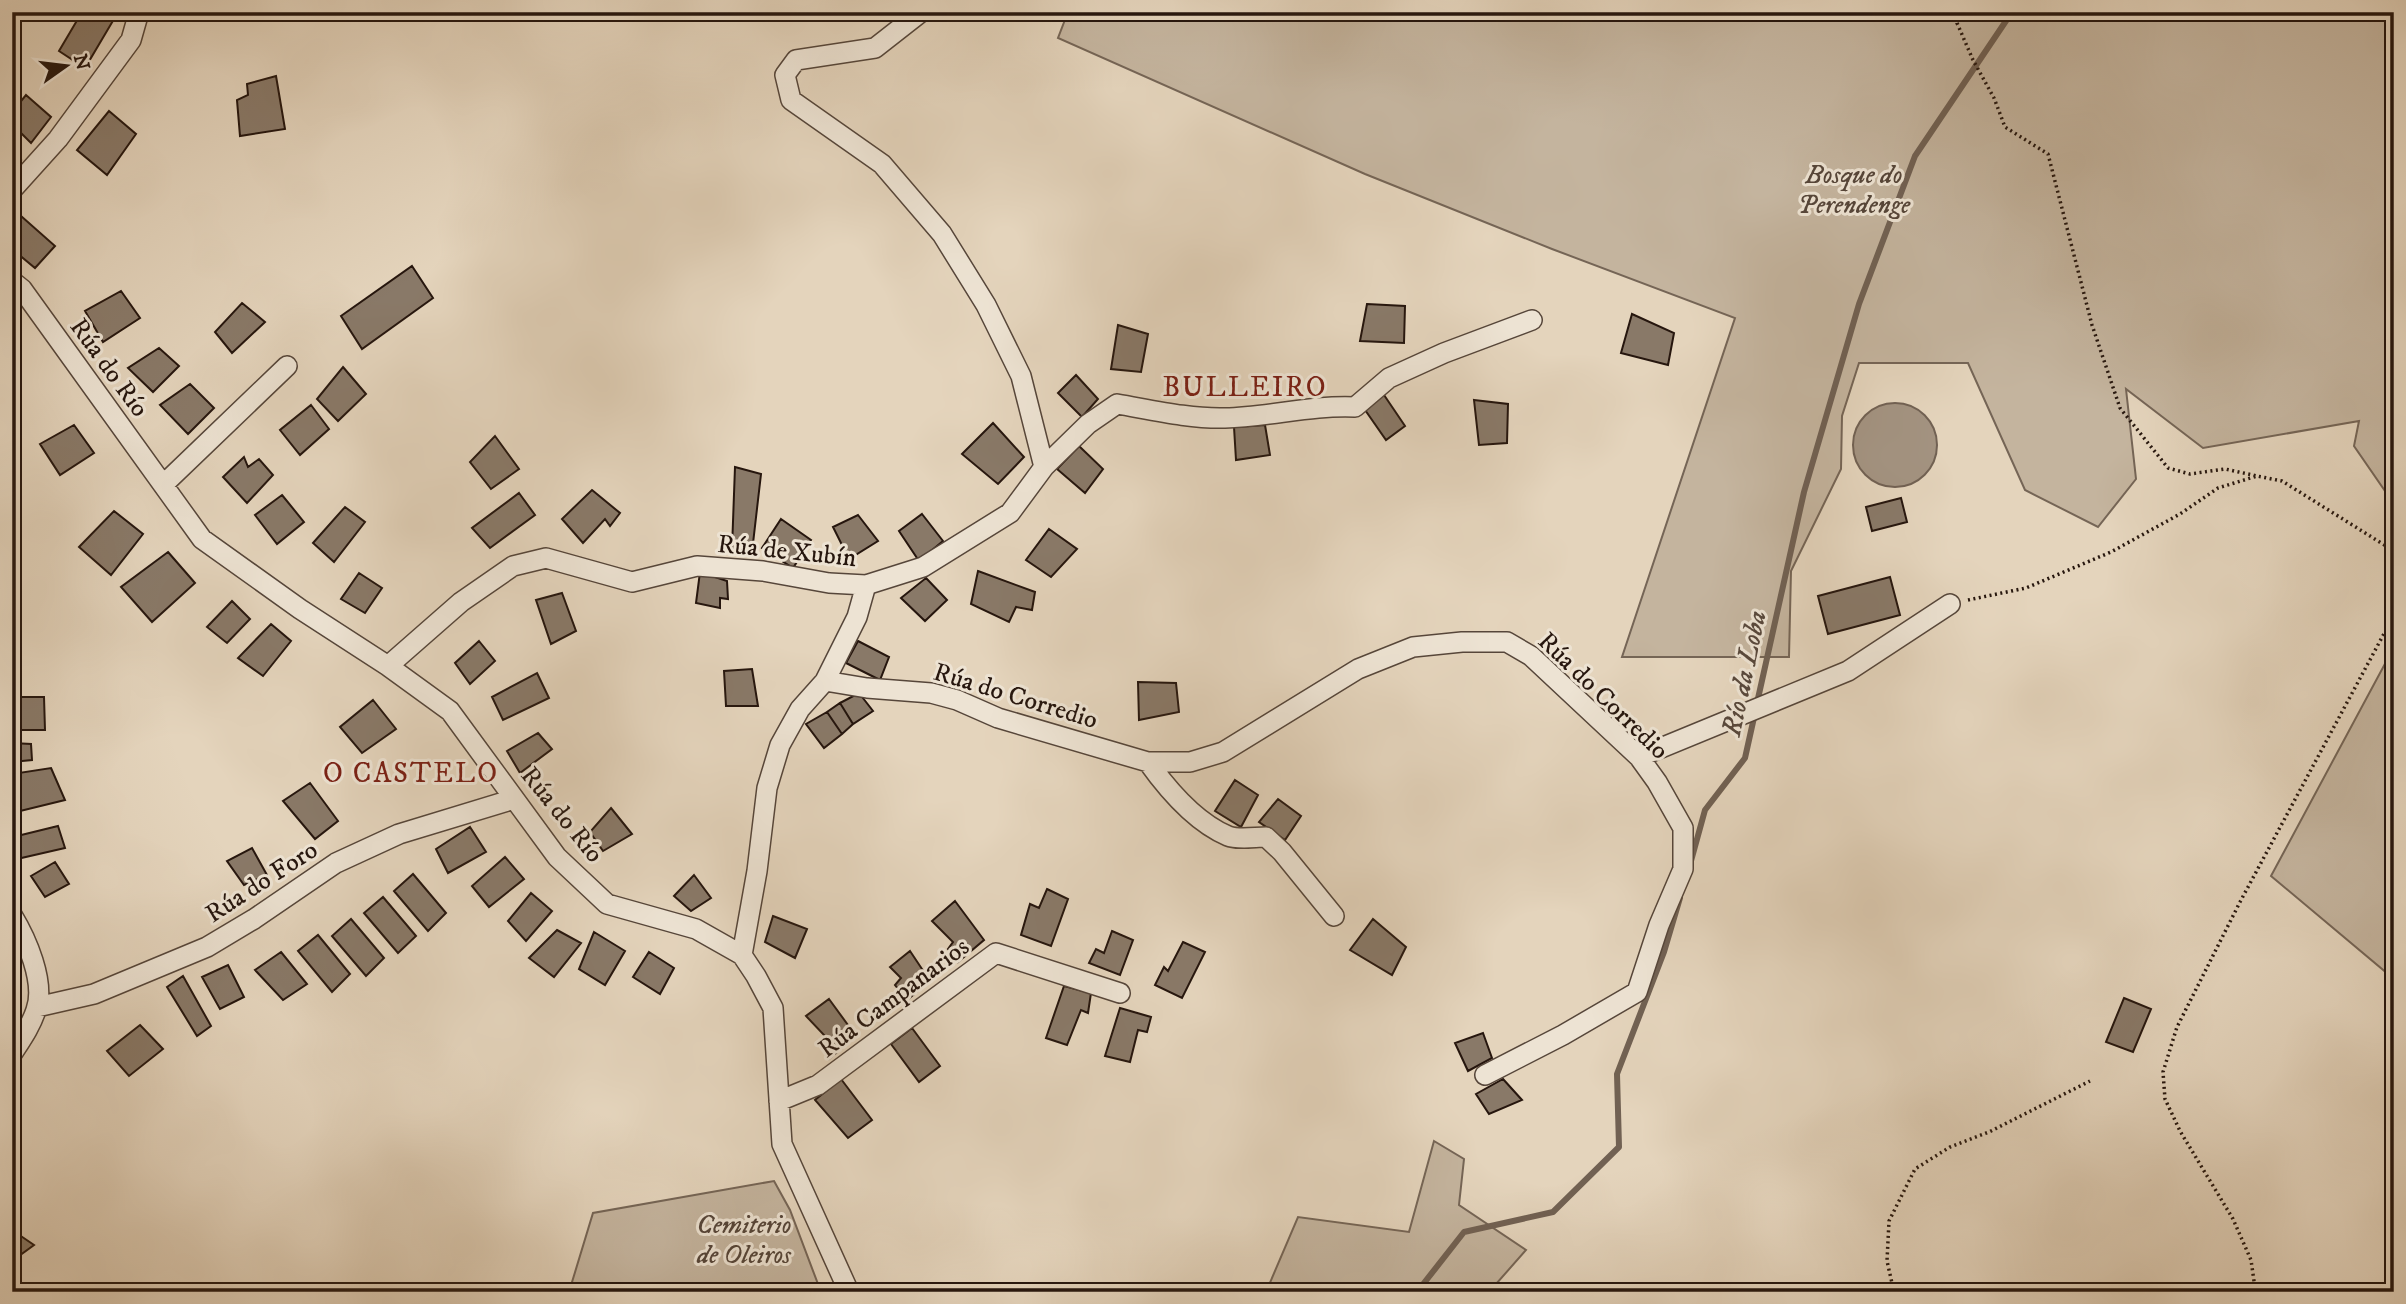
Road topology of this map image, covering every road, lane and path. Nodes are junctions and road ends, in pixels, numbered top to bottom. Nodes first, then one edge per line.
1 (139, 12) edge
2 (921, 12) edge
3 (1955, 12) edge
4 (12, 190) edge
5 (12, 281) edge
6 (1532, 320) dead end
7 (287, 366) dead end
8 (1044, 467) junction
9 (2257, 476) junction
10 (163, 485) junction
11 (2394, 551) edge
12 (866, 585) junction
13 (1951, 604) joint
14 (2394, 615) edge
15 (388, 666) junction
16 (825, 681) junction
17 (1639, 757) junction
18 (1148, 762) junction
19 (514, 799) junction
20 (12, 915) edge
21 (1334, 916) dead end
22 (742, 955) junction
23 (1120, 993) dead end
24 (37, 1007) junction
25 (12, 1054) edge
26 (1485, 1075) dead end
27 (2090, 1081) dead end
28 (779, 1101) junction
29 (849, 1292) edge
30 (1894, 1292) edge
31 (2253, 1292) edge

1 - 4 street
2 - 8 street
3 - 9 path
5 - 10 street, Rúa do Río
6 - 8 street
7 - 10 street
8 - 12 street
9 - 11 path
9 - 13 path
10 - 15 street, Rúa do Río
12 - 15 street, Rúa de Xubín
12 - 16 street, Rúa de Xubín
13 - 17 street
14 - 31 path
15 - 19 street, Rúa do Río
16 - 18 street, Rúa do Corredio
16 - 22 street, Rúa de Xubín
17 - 18 street, Rúa do Corredio
17 - 26 street, Rúa do Corredio
18 - 21 street
19 - 22 street, Rúa do Río
19 - 24 street, Rúa do Foro
20 - 24 street
22 - 28 street, Rúa do Río
23 - 28 street, Rúa Campanarios
24 - 25 street
27 - 30 path
28 - 29 street, Rúa do Río

